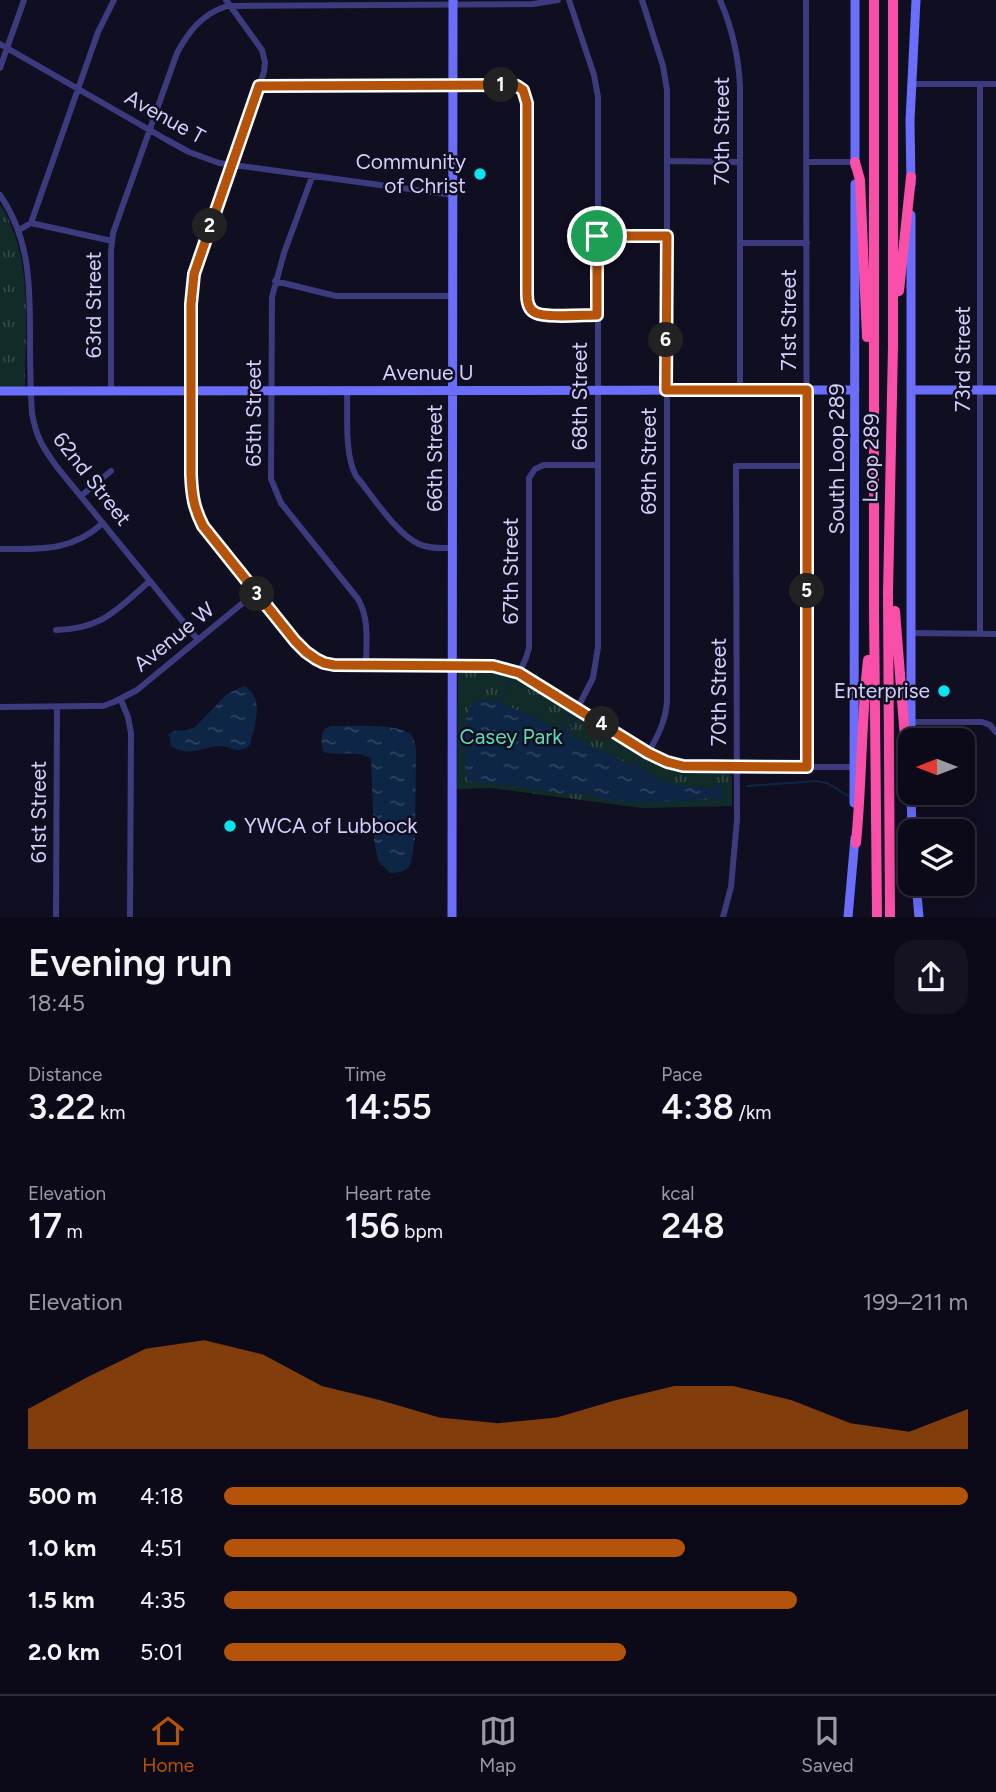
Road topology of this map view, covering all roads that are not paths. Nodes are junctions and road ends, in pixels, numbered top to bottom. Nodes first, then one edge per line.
1 (24, 0) edge
2 (114, 0) edge
3 (558, 0) edge
4 (569, 0) edge
5 (642, 0) edge
6 (720, 0) edge
7 (806, 0) edge
8 (855, 0) edge
9 (874, 0) edge
10 (893, 0) edge
11 (916, 0) edge
12 (453, 2) edge
13 (228, 3) edge
14 (0, 44) edge
15 (7, 48) junction
16 (0, 68) edge
17 (911, 84) junction
18 (453, 85) junction
19 (980, 85) junction
20 (996, 85) edge
21 (259, 86) junction
22 (79, 89) junction
23 (149, 130) junction
24 (667, 162) junction
25 (740, 162) junction
26 (807, 162) junction
27 (855, 162) junction
28 (231, 165) junction
29 (312, 177) junction
30 (911, 177) junction
31 (0, 195) edge
32 (453, 195) junction
33 (31, 223) junction
34 (19, 230) junction
35 (597, 236) junction
36 (667, 236) junction
37 (112, 241) junction
38 (740, 243) junction
39 (807, 243) junction
40 (275, 281) junction
41 (453, 296) junction
42 (597, 315) junction
43 (893, 346) junction
44 (666, 390) junction
45 (740, 390) junction
46 (807, 390) junction
47 (855, 390) junction
48 (911, 390) junction
49 (980, 390) junction
50 (996, 390) edge
51 (0, 391) edge
52 (30, 391) junction
53 (111, 391) junction
54 (191, 391) junction
55 (271, 391) junction
56 (346, 391) junction
57 (453, 391) junction
58 (597, 391) junction
59 (597, 465) junction
60 (807, 466) junction
61 (874, 469) junction
62 (111, 471) dead end
63 (81, 496) junction
64 (103, 523) junction
65 (452, 548) junction
66 (0, 549) edge
67 (150, 581) junction
68 (256, 592) junction
69 (888, 593) junction
70 (874, 608) junction
71 (56, 630) dead end
72 (911, 633) junction
73 (980, 634) junction
74 (996, 634) edge
75 (198, 640) junction
76 (452, 665) junction
77 (366, 666) junction
78 (519, 673) junction
79 (121, 700) junction
80 (0, 707) edge
81 (57, 707) junction
82 (577, 709) junction
83 (911, 722) junction
84 (904, 728) edge
85 (911, 728) edge
86 (996, 732) edge
87 (648, 753) junction
88 (737, 767) junction
89 (807, 767) junction
90 (854, 767) junction
91 (856, 843) junction
92 (917, 896) edge
93 (56, 917) edge
94 (130, 917) edge
95 (452, 917) edge
96 (723, 917) edge
97 (848, 917) edge
98 (877, 917) edge
99 (890, 917) edge
100 (919, 917) edge

1 - 15 street
2 - 22 street
3 - 12 street
4 - 35 street, 68th Street
5 - 24 street, 69th Street
6 - 25 street, 70th Street
7 - 26 street, 71st Street
8 - 27 street, South Loop 289
9 - 61 highway, Loop 289
10 - 43 highway, Loop 289
11 - 17 street
12 - 13 street
12 - 18 street, 66th Street
13 - 21 street
13 - 23 street, 63rd Street
14 - 15 street, Avenue T
15 - 16 street
15 - 22 street, Avenue T
17 - 19 street
17 - 30 street
18 - 21 street
18 - 32 street, 66th Street
18 - 42 street
19 - 20 street
19 - 49 street, 73rd Street
21 - 28 street
22 - 23 street, Avenue T
22 - 33 street
23 - 28 street, Avenue T
23 - 37 street, 63rd Street
24 - 25 street
24 - 36 street, 69th Street
25 - 38 street, 70th Street
26 - 27 street
26 - 39 street, 71st Street
27 - 47 street, South Loop 289
27 - 61 highway
28 - 29 street, Avenue T
28 - 54 street
29 - 32 street, Avenue T
29 - 40 street, 65th Street
30 - 43 highway
30 - 48 street
31 - 34 street, 62nd Street
32 - 41 street, 66th Street
33 - 34 street
33 - 37 street
34 - 52 street, 62nd Street
35 - 36 street
35 - 42 street, 68th Street
36 - 44 street, 69th Street
37 - 53 street, 63rd Street
38 - 39 street
38 - 45 street, 70th Street
39 - 46 street, 71st Street
40 - 41 street
40 - 55 street, 65th Street
41 - 57 street, 66th Street
42 - 58 street, 68th Street
43 - 69 highway, Loop 289
44 - 45 street, Avenue U
44 - 58 street, Avenue U
44 - 87 street, 69th Street
45 - 46 street, Avenue U
46 - 47 street, Avenue U
46 - 60 street, 71st Street
47 - 90 street, South Loop 289
48 - 49 street
48 - 72 street
49 - 50 street
49 - 73 street, 73rd Street
51 - 52 street, Avenue U
52 - 53 street, Avenue U
52 - 63 street, 62nd Street
53 - 54 street, Avenue U
54 - 55 street, Avenue U
54 - 68 street
55 - 56 street, Avenue U
55 - 77 street, 65th Street
56 - 57 street, Avenue U
56 - 65 street
57 - 58 street, Avenue U
57 - 65 street, 66th Street
58 - 59 street, 68th Street
59 - 78 street, 67th Street
59 - 82 street, 68th Street
60 - 88 street, 70th Street
60 - 89 street, 71st Street
61 - 70 highway, Loop 289
62 - 63 street
63 - 64 street, 62nd Street
64 - 66 street
64 - 67 street, 62nd Street
65 - 76 street, 66th Street
67 - 71 street
67 - 75 street, 62nd Street
68 - 75 street, Avenue W
68 - 77 street
69 - 84 highway
69 - 99 highway, Loop 289
70 - 91 highway
70 - 98 highway, Loop 289
72 - 73 street
72 - 83 street
73 - 74 street
75 - 79 street, Avenue W
76 - 77 street
76 - 78 street
76 - 95 street, 66th Street
78 - 82 street
79 - 81 street, Avenue W
79 - 94 street
80 - 81 street, Avenue W
81 - 93 street, 61st Street
82 - 87 street
83 - 85 street
83 - 86 street
87 - 88 street
88 - 89 street
88 - 96 street, 70th Street
89 - 90 street
90 - 91 street, South Loop 289
91 - 97 street, South Loop 289
92 - 100 street

